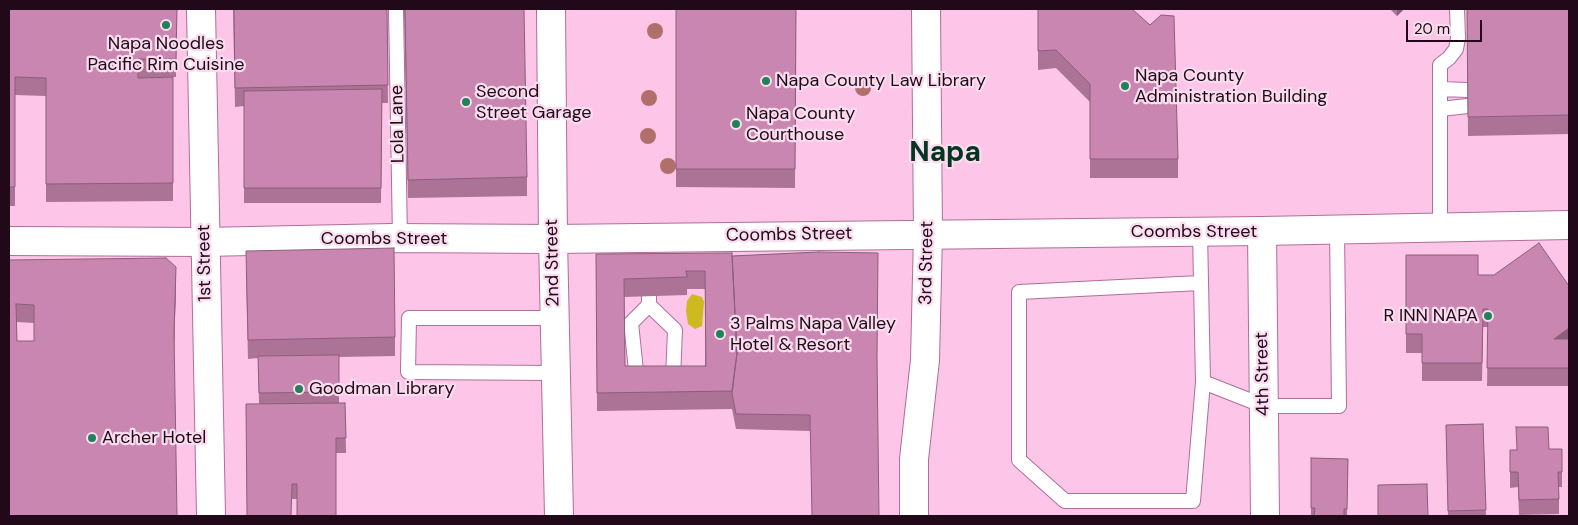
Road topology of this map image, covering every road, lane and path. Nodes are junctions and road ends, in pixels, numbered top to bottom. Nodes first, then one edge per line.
1 (201, 9) edge
2 (396, 9) edge
3 (551, 9) edge
4 (926, 9) edge
5 (1458, 9) edge
6 (1440, 89) junction
7 (1468, 90) edge
8 (1468, 106) edge
9 (1440, 109) junction
10 (1569, 224) edge
11 (1440, 227) junction
12 (1337, 229) junction
13 (1262, 231) junction
14 (1200, 232) junction
15 (928, 234) junction
16 (400, 239) junction
17 (553, 239) junction
18 (9, 241) edge
19 (204, 242) junction
20 (1200, 283) junction
21 (649, 301) joint
22 (554, 318) junction
23 (555, 373) junction
24 (1203, 382) junction
25 (1264, 406) junction
26 (211, 516) edge
27 (558, 516) edge
28 (914, 516) edge
29 (1265, 516) edge

1 - 19 street, 1st Street
2 - 16 lane, Lola Lane
3 - 17 street, 2nd Street
4 - 15 street, 3rd Street
5 - 6 lane
6 - 7 lane
6 - 9 lane
8 - 9 lane
9 - 11 lane
10 - 11 street, Coombs Street
11 - 12 street, Coombs Street
12 - 13 street, Coombs Street
12 - 25 lane
13 - 14 street, Coombs Street
13 - 25 street, 4th Street
14 - 15 street, Coombs Street
14 - 20 lane
15 - 17 street, Coombs Street
15 - 28 street, 3rd Street
16 - 17 street, Coombs Street
16 - 19 street, Coombs Street
17 - 22 street, 2nd Street
18 - 19 street, Coombs Street
19 - 26 street, 1st Street
20 - 24 lane
20 - 24 lane
21 - 21 lane
22 - 23 street, 2nd Street
22 - 23 lane
23 - 27 street, 2nd Street
24 - 25 lane
25 - 29 street, 4th Street

